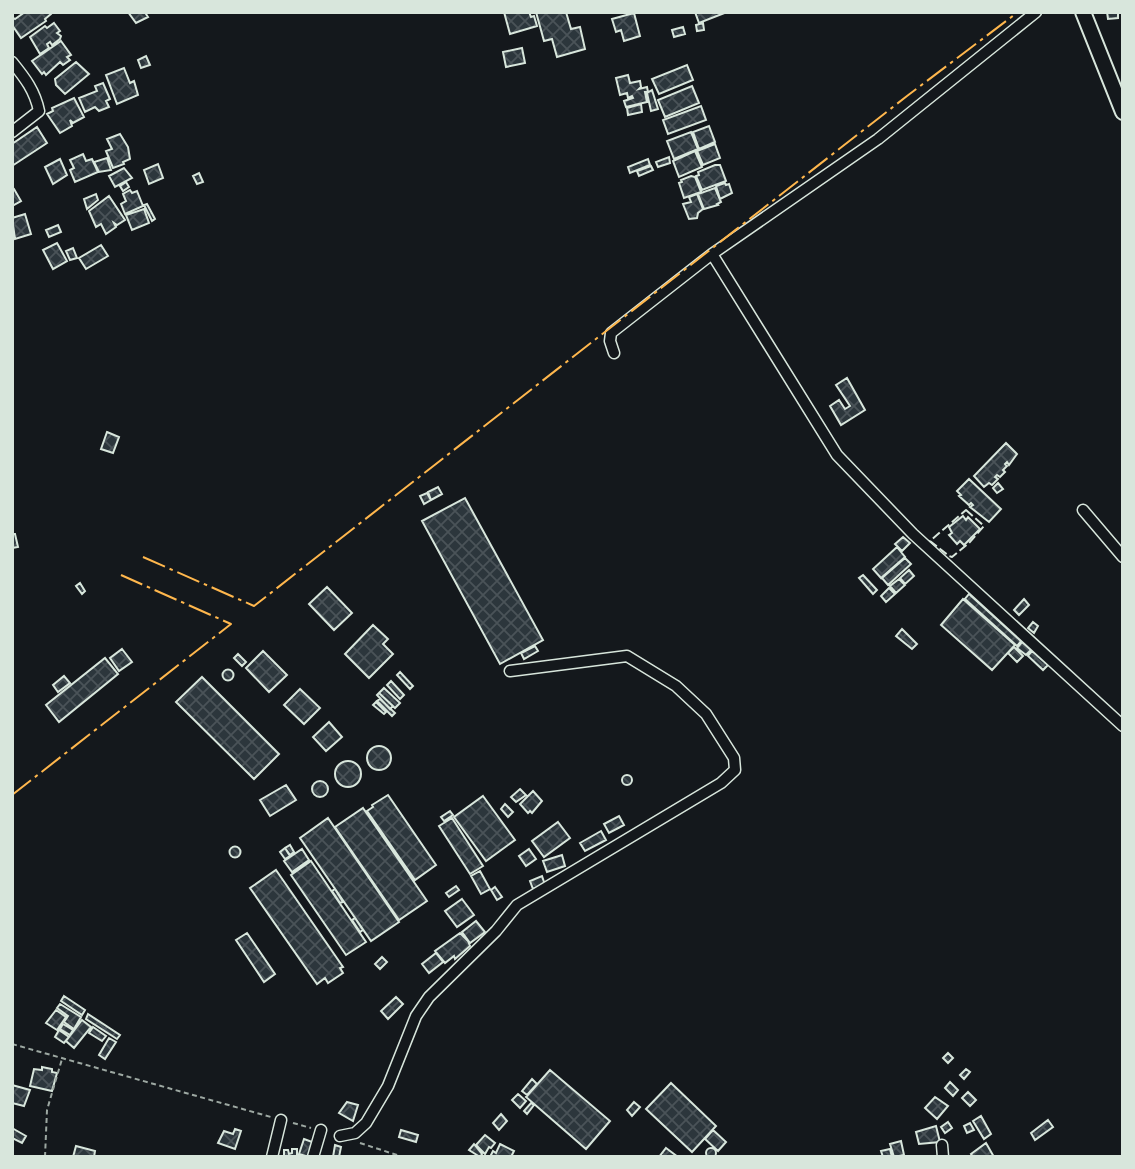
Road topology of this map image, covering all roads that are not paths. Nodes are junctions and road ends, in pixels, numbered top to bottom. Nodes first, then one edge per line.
1 (1036, 12) edge
2 (1083, 12) edge
3 (12, 62) edge
4 (1123, 111) edge
5 (12, 132) edge
6 (712, 254) junction
7 (614, 353) dead end
8 (1083, 510) dead end
9 (1123, 557) edge
10 (510, 671) dead end
11 (1123, 726) edge
12 (281, 1119) road end
13 (321, 1130) road end
14 (340, 1136) road end
15 (942, 1145) dead end
16 (272, 1157) edge
17 (313, 1157) edge
18 (943, 1157) edge

1 - 6 street
2 - 4 street
3 - 5 street
6 - 7 street
6 - 11 street
8 - 9 street
10 - 14 street
12 - 16 street
13 - 17 street
15 - 18 street

